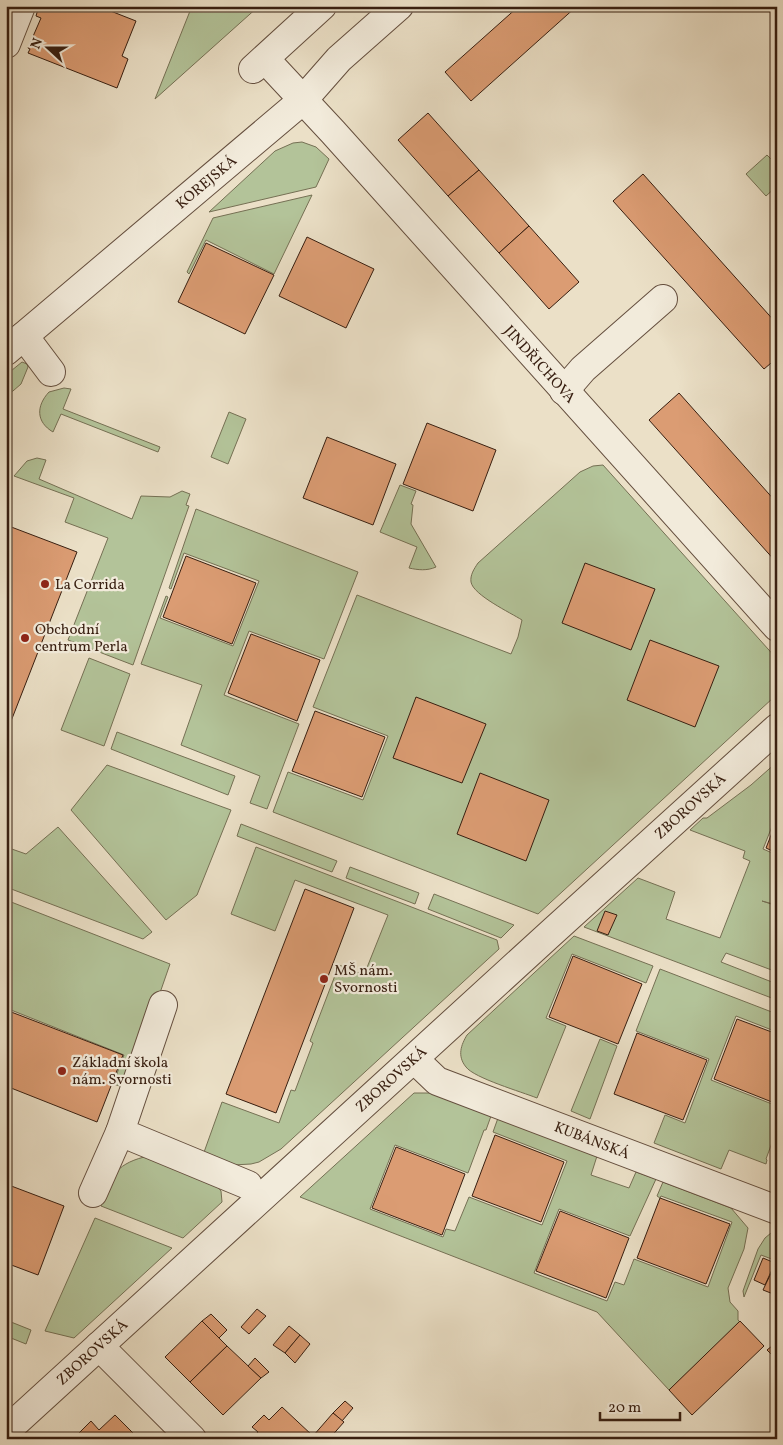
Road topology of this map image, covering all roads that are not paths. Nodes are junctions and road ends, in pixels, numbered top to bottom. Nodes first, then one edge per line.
1 (21, 6) edge
2 (322, 6) edge
3 (399, 6) edge
4 (6, 44) edge
5 (303, 100) junction
6 (663, 299) dead end
7 (15, 344) edge
8 (51, 372) dead end
9 (564, 391) junction
10 (777, 627) edge
11 (777, 728) edge
12 (163, 1005) dead end
13 (414, 1058) junction
14 (120, 1132) junction
15 (248, 1185) dead end
16 (93, 1193) dead end
17 (777, 1210) edge
18 (99, 1346) junction
19 (6, 1431) edge
20 (192, 1439) edge

1 - 4 street
2 - 5 street, JINDŘICHOVA
3 - 5 street, KOREJSKÁ
5 - 7 street, KOREJSKÁ
5 - 9 street, JINDŘICHOVA
6 - 9 street
7 - 8 street
9 - 10 street, JINDŘICHOVA
11 - 13 street, ZBOROVSKÁ
12 - 14 street
13 - 17 street, KUBÁNSKÁ
13 - 18 street, ZBOROVSKÁ
14 - 15 street
14 - 16 street
18 - 19 street, ZBOROVSKÁ
18 - 20 street

